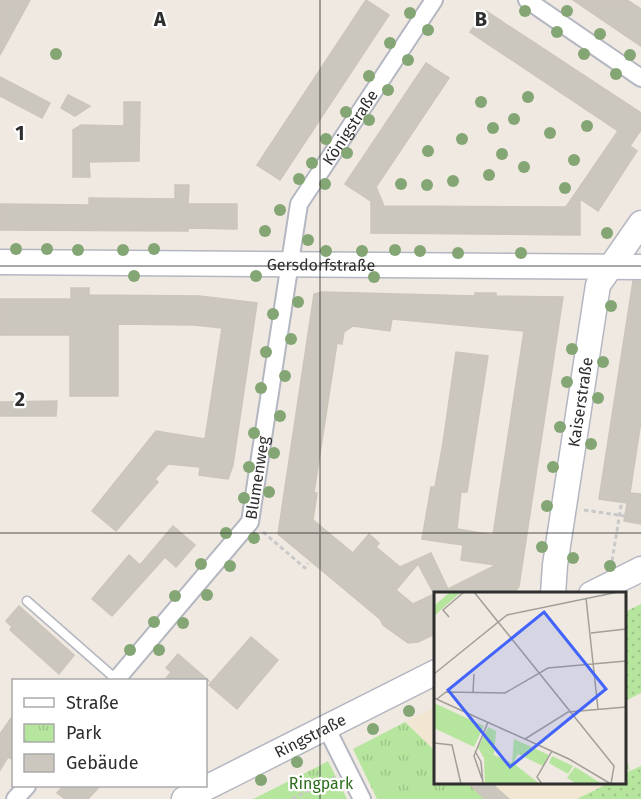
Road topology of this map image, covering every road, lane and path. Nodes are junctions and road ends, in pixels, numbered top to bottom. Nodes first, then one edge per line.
1 (434, 0) edge
2 (527, 0) edge
3 (641, 78) edge
4 (641, 223) edge
5 (0, 262) edge
6 (290, 264) junction
7 (611, 267) junction
8 (641, 267) edge
9 (622, 500) dead end
10 (584, 510) dead end
11 (622, 516) junction
12 (263, 532) dead end
13 (612, 561) dead end
14 (308, 563) dead end
15 (641, 569) edge
16 (554, 592) edge
17 (595, 592) edge
18 (27, 602) dead end
19 (434, 673) edge
20 (116, 679) edge
21 (118, 679) edge
22 (326, 727) junction
23 (348, 771) junction
24 (26, 787) edge
25 (15, 799) edge
26 (184, 799) edge
27 (292, 799) edge
28 (362, 799) edge

1 - 6 street, Königstraße
2 - 3 street
4 - 7 street, Kaiserstraße
5 - 6 street, Gersdorfstraße
6 - 7 street, Gersdorfstraße
6 - 21 street, Blumenweg
7 - 8 street, Gersdorfstraße
7 - 16 street, Kaiserstraße
9 - 11 path
10 - 11 path
11 - 13 path
12 - 14 path
15 - 17 street
18 - 20 lane
19 - 22 street, Ringstraße
22 - 23 street
22 - 26 street, Ringstraße
23 - 27 path
23 - 28 street
24 - 25 street

